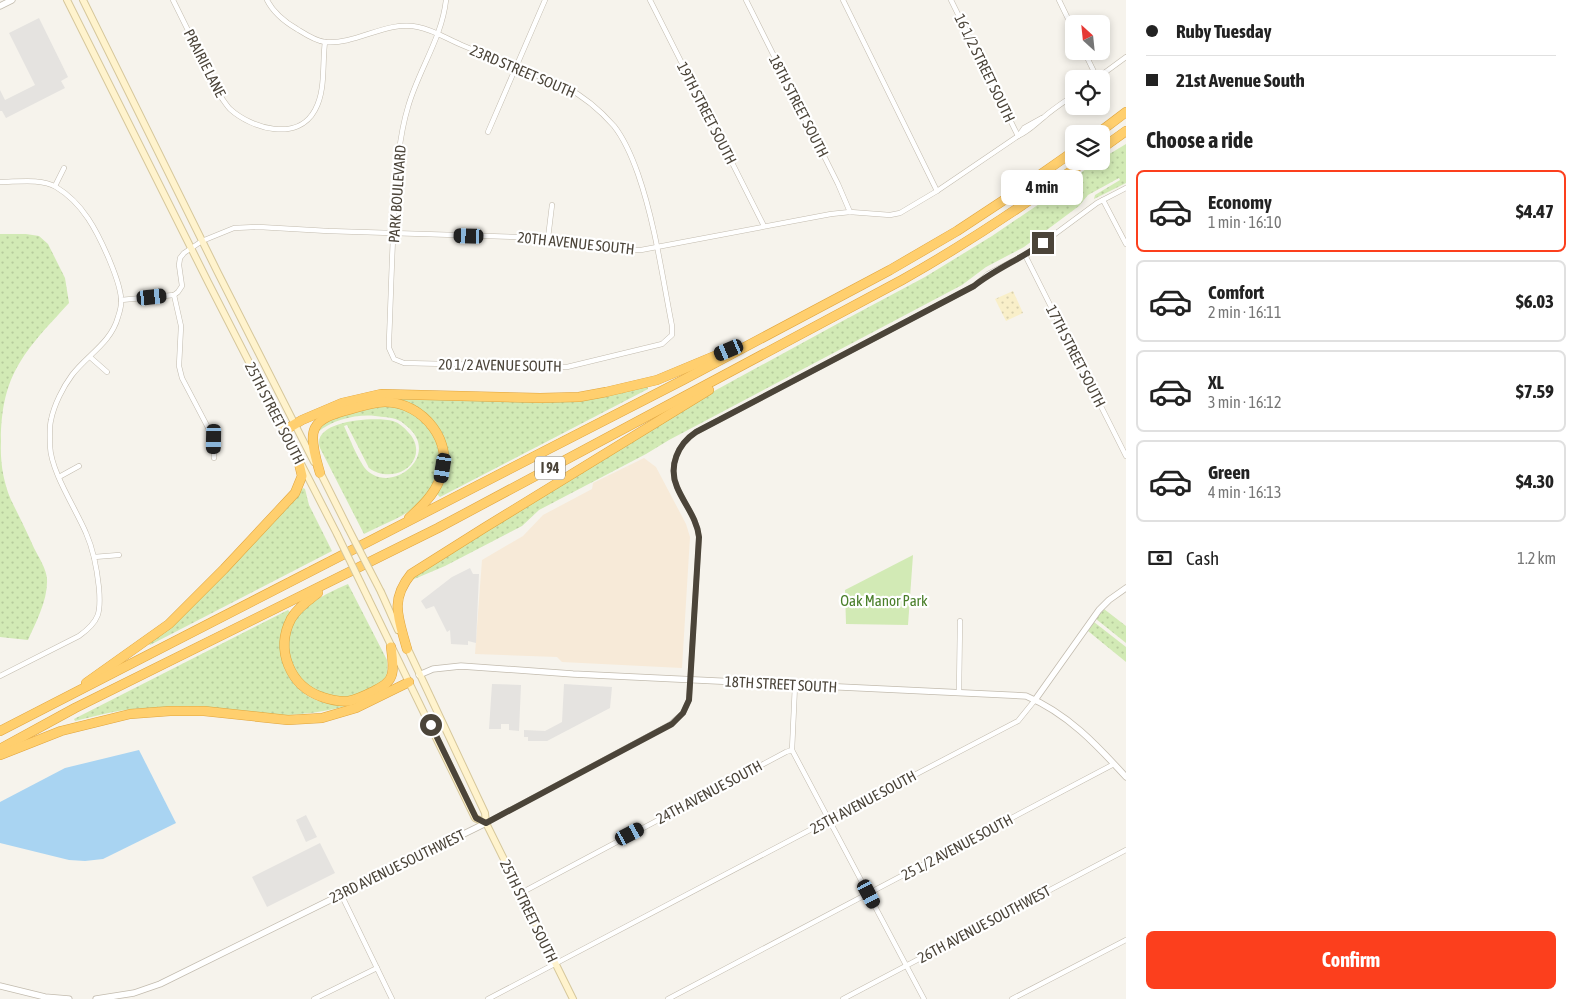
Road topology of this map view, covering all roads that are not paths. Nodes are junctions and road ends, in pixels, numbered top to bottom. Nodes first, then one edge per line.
1 (12, 0) edge
2 (67, 0) edge
3 (83, 0) edge
4 (173, 0) edge
5 (267, 0) edge
6 (446, 0) edge
7 (544, 0) edge
8 (650, 0) edge
9 (746, 0) edge
10 (843, 0) edge
11 (951, 0) edge
12 (1059, 0) edge
13 (0, 6) edge
14 (1066, 15) edge
15 (436, 35) junction
16 (325, 42) junction
17 (1126, 57) edge
18 (516, 67) junction
19 (1107, 70) edge
20 (1065, 102) edge
21 (1126, 112) edge
22 (1109, 125) edge
23 (1126, 131) edge
24 (488, 132) dead end
25 (1018, 136) junction
26 (1110, 143) edge
27 (1065, 157) edge
28 (64, 168) dead end
29 (1073, 170) edge
30 (0, 182) edge
31 (55, 186) junction
32 (1126, 188) edge
33 (937, 191) junction
34 (1103, 200) junction
35 (552, 205) dead end
36 (850, 212) junction
37 (764, 226) junction
38 (393, 233) junction
39 (548, 238) junction
40 (202, 241) junction
41 (1126, 244) edge
42 (657, 247) junction
43 (190, 248) junction
44 (1025, 255) junction
45 (174, 295) junction
46 (122, 300) junction
47 (782, 328) junction
48 (630, 352) joint
49 (769, 352) junction
50 (90, 357) junction
51 (429, 363) joint
52 (107, 372) dead end
53 (295, 424) junction
54 (284, 430) junction
55 (1126, 456) edge
56 (214, 458) dead end
57 (298, 459) junction
58 (79, 466) dead end
59 (320, 473) junction
60 (59, 477) junction
61 (401, 526) junction
62 (119, 555) dead end
63 (94, 557) junction
64 (338, 578) junction
65 (1126, 588) edge
66 (960, 620) dead end
67 (391, 647) junction
68 (407, 649) junction
69 (419, 675) junction
70 (0, 676) edge
71 (691, 679) junction
72 (409, 682) junction
73 (796, 685) junction
74 (959, 692) junction
75 (1035, 700) junction
76 (60, 701) junction
77 (0, 731) edge
78 (0, 748) edge
79 (792, 750) junction
80 (0, 755) edge
81 (1114, 764) junction
82 (1126, 777) edge
83 (829, 820) junction
84 (486, 823) junction
85 (1126, 850) edge
86 (521, 893) junction
87 (341, 894) junction
88 (869, 894) junction
89 (1126, 940) edge
90 (555, 964) junction
91 (907, 965) junction
92 (376, 968) junction
93 (0, 986) edge
94 (69, 999) edge
95 (96, 999) edge
96 (314, 999) edge
97 (392, 999) edge
98 (488, 999) edge
99 (573, 999) edge
100 (668, 999) edge
101 (843, 999) edge
102 (924, 999) edge
103 (1012, 999) edge

1 - 13 street
2 - 43 main road, 25TH STREET SOUTH
3 - 40 main road, 25TH STREET SOUTH
4 - 16 street, PRAIRIE LANE
5 - 16 street, 23RD STREET SOUTH
6 - 15 street, PARK BOULEVARD
7 - 18 street
8 - 37 street, 19TH STREET SOUTH
9 - 36 street, 18TH STREET SOUTH
10 - 33 street
11 - 25 street, 16 1/2 STREET SOUTH
12 - 14 street
15 - 16 street, 23RD STREET SOUTH
15 - 18 street, 23RD STREET SOUTH
15 - 38 street, PARK BOULEVARD
17 - 19 street
18 - 24 street
18 - 42 street, 23RD STREET SOUTH
20 - 25 street, 20TH AVENUE SOUTH
21 - 22 highway
23 - 26 highway
25 - 33 street, 20TH AVENUE SOUTH
27 - 47 highway, I 94
28 - 31 street
29 - 49 highway, I 94
30 - 31 street
31 - 46 street
32 - 34 street
33 - 36 street, 20TH AVENUE SOUTH
34 - 41 street
34 - 44 street
35 - 39 street
36 - 37 street, 20TH AVENUE SOUTH
37 - 42 street, 20TH AVENUE SOUTH
38 - 39 street, 20TH AVENUE SOUTH
38 - 40 street, 20TH AVENUE SOUTH
38 - 51 street, PARK BOULEVARD
39 - 42 street, 20TH AVENUE SOUTH
40 - 43 street, 20TH AVENUE SOUTH
40 - 53 main road, 25TH STREET SOUTH
42 - 48 street, 23RD STREET SOUTH
43 - 45 street
43 - 54 main road, 25TH STREET SOUTH
44 - 55 street, 17TH STREET SOUTH
44 - 71 street, 23RD AVENUE SOUTHWEST
45 - 46 street
45 - 56 street
46 - 50 street
47 - 53 highway
47 - 61 highway, I 94
48 - 51 street, 20 1/2 AVENUE SOUTH
49 - 64 highway, I 94
49 - 68 highway
50 - 52 street
50 - 60 street
53 - 54 highway
53 - 59 main road, 25TH STREET SOUTH
54 - 57 main road, 25TH STREET SOUTH
57 - 67 main road, 25TH STREET SOUTH, bridge
57 - 76 highway
58 - 60 street
59 - 61 highway
59 - 68 main road, 25TH STREET SOUTH, bridge
60 - 63 street
61 - 76 highway, I 94
62 - 63 street
63 - 70 street
64 - 67 highway
64 - 78 highway, I 94
65 - 75 street, 25TH AVENUE SOUTH
66 - 74 street
67 - 72 main road, 25TH STREET SOUTH
68 - 69 main road, 25TH STREET SOUTH
69 - 71 street, 18TH STREET SOUTH
69 - 72 main road, 18TH STREET SOUTH
69 - 84 main road, 25TH STREET SOUTH
71 - 73 street, 18TH STREET SOUTH
71 - 84 street, 23RD AVENUE SOUTHWEST
72 - 80 highway
72 - 84 main road, 25TH STREET SOUTH
73 - 74 street, 18TH STREET SOUTH
73 - 79 street
74 - 75 street, 18TH STREET SOUTH
75 - 81 street, 18TH STREET SOUTH
75 - 83 street, 25TH AVENUE SOUTH
76 - 77 highway, I 94
79 - 83 street
79 - 86 street, 24TH AVENUE SOUTH
81 - 82 street, 18TH STREET SOUTH
81 - 88 street, 25 1/2 AVENUE SOUTH
83 - 88 street
83 - 90 street, 25TH AVENUE SOUTH
84 - 86 main road, 25TH STREET SOUTH
84 - 87 street, 23RD AVENUE SOUTHWEST
85 - 91 street, 26TH AVENUE SOUTHWEST
86 - 90 main road, 25TH STREET SOUTH
87 - 92 street
87 - 95 street, 23RD AVENUE SOUTHWEST
88 - 91 street
88 - 100 street, 25 1/2 AVENUE SOUTH
89 - 103 street
90 - 98 street, 25TH AVENUE SOUTH
90 - 99 main road, 25TH STREET SOUTH
91 - 101 street, 26TH AVENUE SOUTHWEST
91 - 102 street
92 - 96 street
92 - 97 street
93 - 94 street

